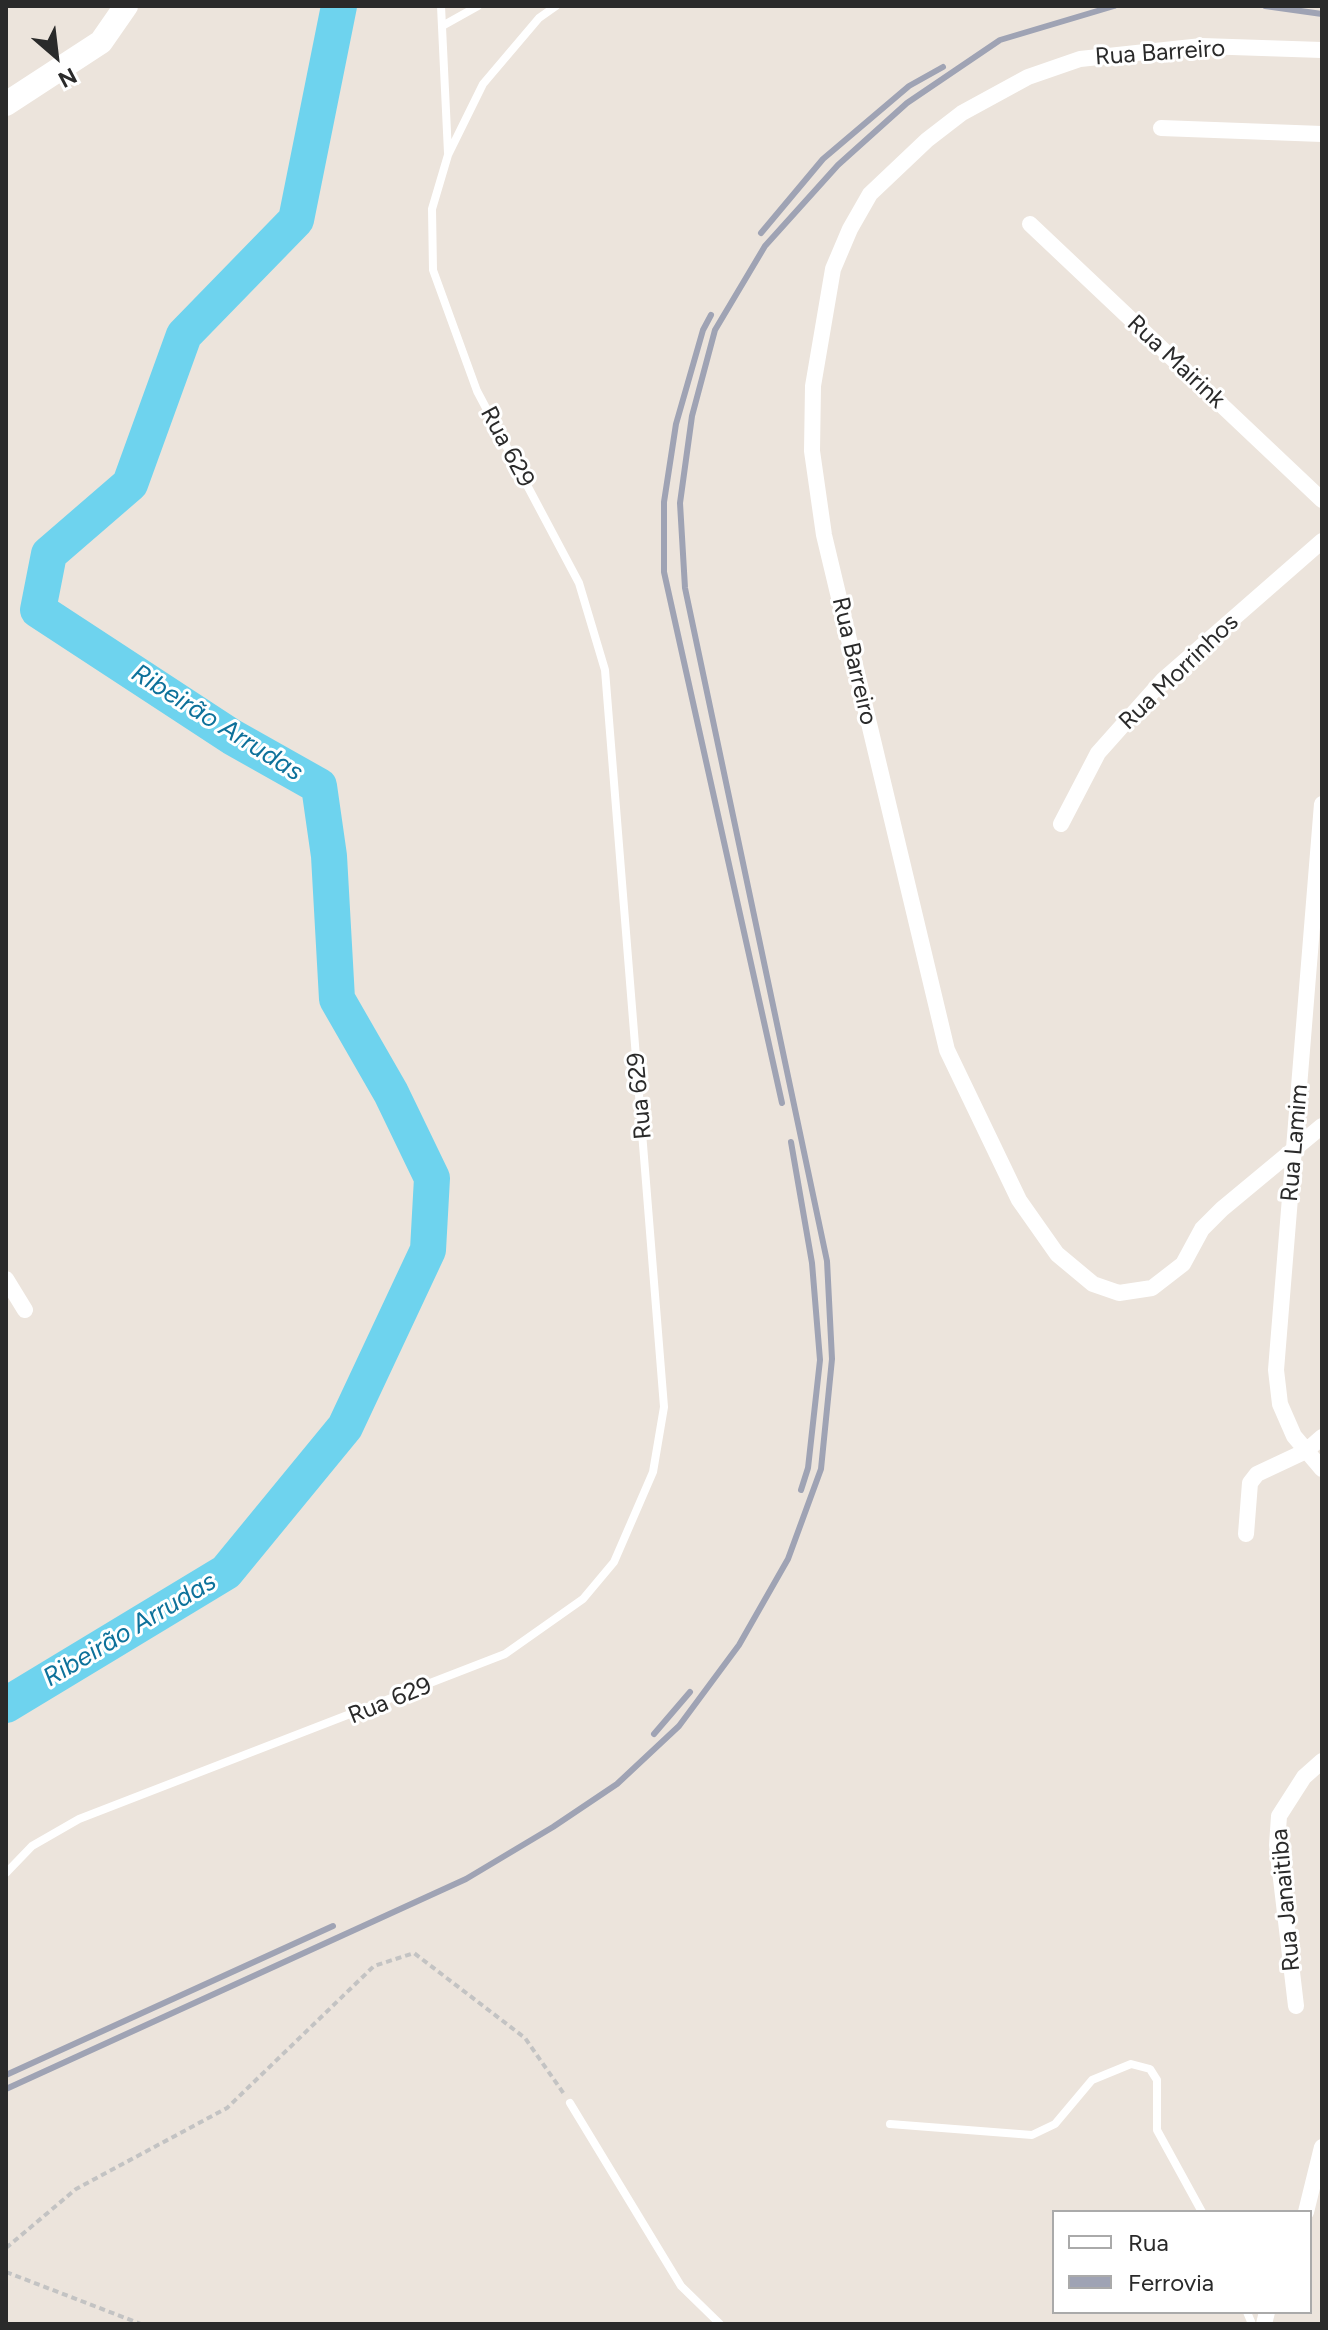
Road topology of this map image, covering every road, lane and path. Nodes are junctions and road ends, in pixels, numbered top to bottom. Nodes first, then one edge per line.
1 (126, 6) edge
2 (441, 6) edge
3 (478, 6) edge
4 (556, 6) edge
5 (444, 25) junction
6 (1322, 50) edge
7 (6, 104) edge
8 (1161, 128) dead end
9 (1322, 134) edge
10 (448, 155) junction
11 (1030, 224) dead end
12 (1322, 500) edge
13 (1322, 541) edge
14 (1322, 804) edge
15 (1061, 824) dead end
16 (1322, 1126) edge
17 (1294, 1149) junction
18 (6, 1279) edge
19 (25, 1310) dead end
20 (1322, 1437) edge
21 (1306, 1451) junction
22 (1322, 1469) edge
23 (1246, 1534) dead end
24 (1322, 1761) edge
25 (6, 1873) edge
26 (1296, 2006) dead end
27 (570, 2103) joint
28 (890, 2124) dead end
29 (1322, 2147) edge
30 (1201, 2210) edge
31 (1306, 2210) edge
32 (6, 2248) edge
33 (6, 2272) edge
34 (141, 2324) edge
35 (720, 2324) edge

1 - 7 street
2 - 5 lane
3 - 5 lane
4 - 10 lane, Rua 629
5 - 10 lane
6 - 17 street, Rua Barreiro
8 - 9 street
10 - 25 lane, Rua 629
11 - 12 street, Rua Mairink
13 - 15 street, Rua Morrinhos
14 - 17 street, Rua Lamim
16 - 17 street, Rua Barreiro
17 - 21 street, Rua Lamim
18 - 19 street
20 - 21 street
21 - 22 street, Rua Lamim
21 - 23 street
24 - 26 street, Rua Janaitiba
27 - 32 path
27 - 35 lane
28 - 30 lane
29 - 31 street
33 - 34 path

